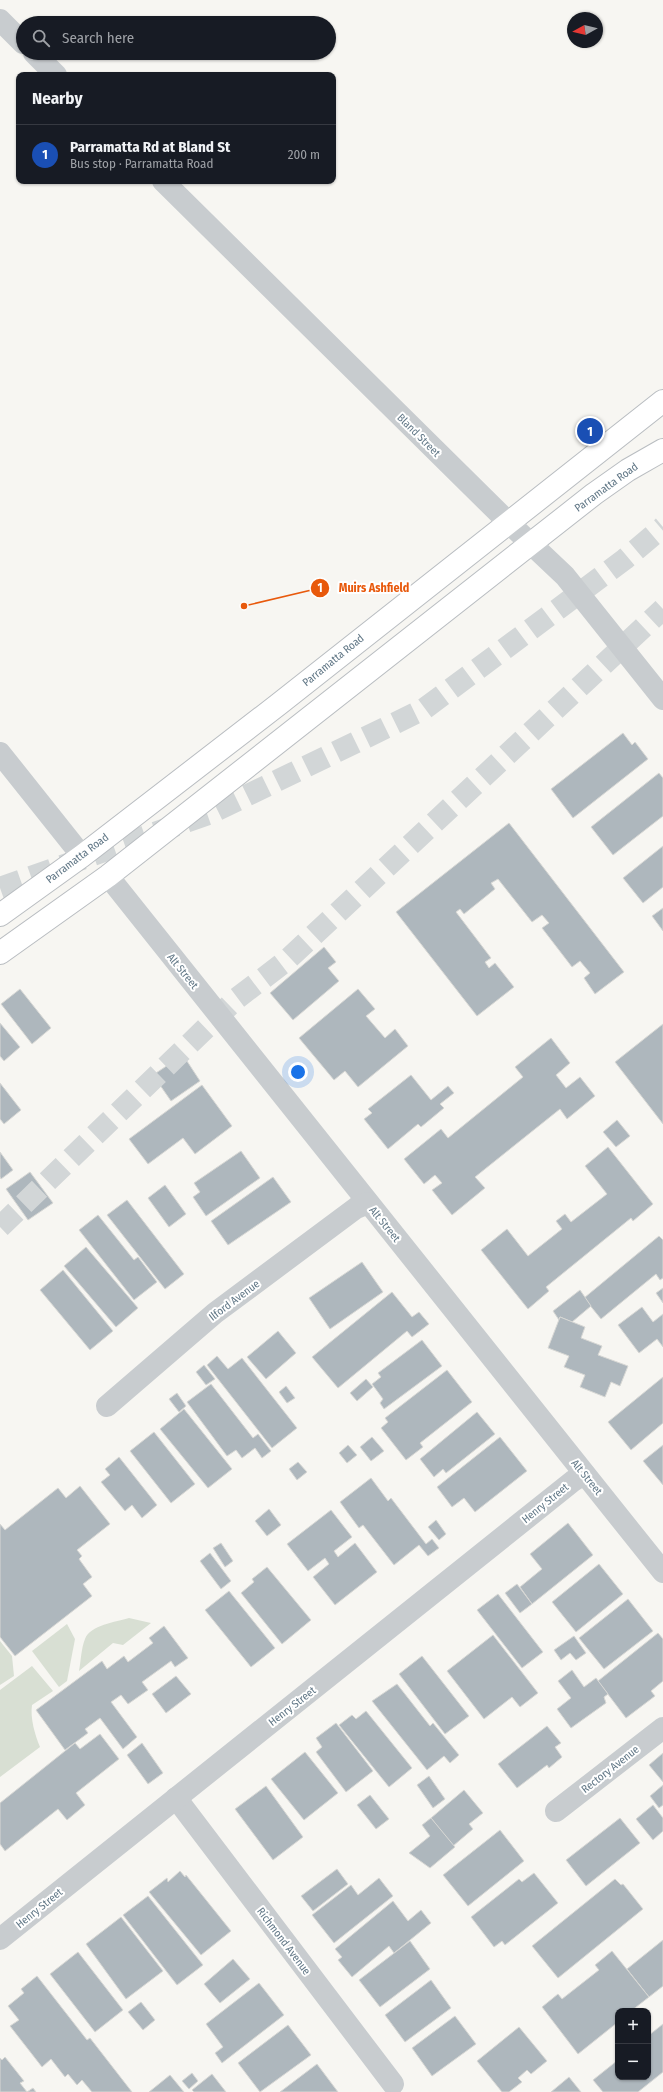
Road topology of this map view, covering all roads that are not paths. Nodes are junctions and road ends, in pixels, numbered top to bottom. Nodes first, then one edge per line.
1 (0, 20) edge
2 (16, 36) edge
3 (41, 60) edge
4 (53, 72) edge
5 (166, 184) edge
6 (663, 401) edge
7 (663, 450) edge
8 (509, 523) junction
9 (531, 544) junction
10 (663, 699) edge
11 (0, 753) edge
12 (82, 856) junction
13 (108, 876) junction
14 (0, 915) edge
15 (0, 953) edge
16 (368, 1203) junction
17 (107, 1406) dead end
18 (584, 1474) junction
19 (663, 1572) edge
20 (663, 1728) edge
21 (176, 1798) junction
22 (556, 1811) dead end
23 (0, 1939) edge
24 (393, 2084) dead end

1 - 2 street
3 - 4 street
5 - 8 street, Bland Street
6 - 8 main road, Parramatta Road
7 - 9 main road, Parramatta Road
8 - 9 street, Bland Street
8 - 12 main road, Parramatta Road
9 - 10 street, Bland Street
9 - 13 main road, Parramatta Road
11 - 12 street
12 - 14 main road, Parramatta Road
13 - 15 main road, Parramatta Road
13 - 16 street, Alt Street
16 - 17 street, Ilford Avenue
16 - 18 street, Alt Street
18 - 19 street, Alt Street
18 - 21 street, Henry Street
20 - 22 street, Rectory Avenue
21 - 23 street, Henry Street
21 - 24 street, Richmond Avenue

